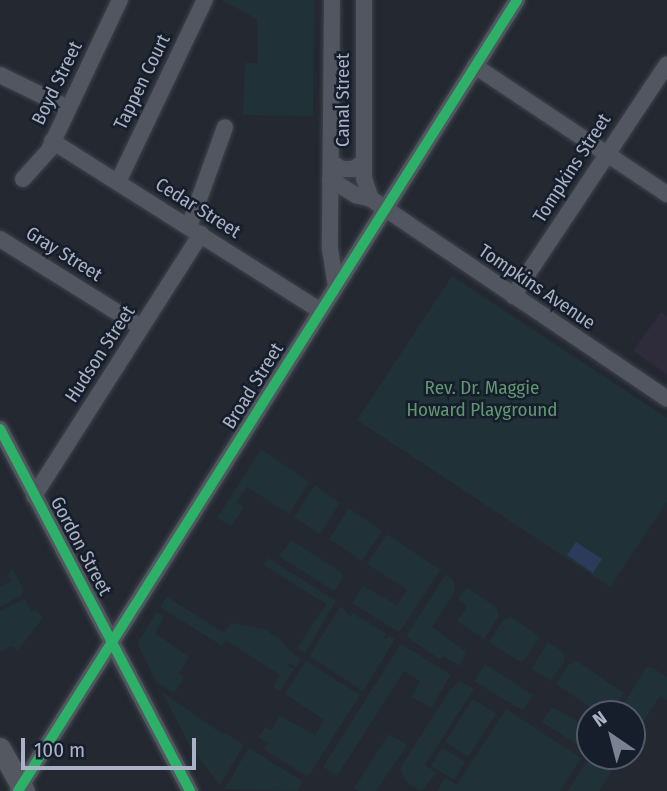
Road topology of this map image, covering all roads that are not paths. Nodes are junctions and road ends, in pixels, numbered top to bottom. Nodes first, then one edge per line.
1 (120, 0) edge
2 (205, 0) edge
3 (332, 0) edge
4 (364, 0) edge
5 (517, 0) edge
6 (667, 64) edge
7 (475, 66) junction
8 (0, 75) edge
9 (68, 108) junction
10 (225, 127) dead end
11 (52, 141) junction
12 (607, 154) junction
13 (364, 163) junction
14 (331, 171) junction
15 (23, 179) dead end
16 (118, 182) junction
17 (667, 194) edge
18 (371, 199) junction
19 (385, 209) junction
20 (195, 230) junction
21 (0, 239) edge
22 (336, 286) junction
23 (513, 296) junction
24 (321, 312) junction
25 (141, 327) junction
26 (667, 399) edge
27 (0, 429) edge
28 (34, 496) junction
29 (111, 642) junction
30 (0, 748) edge
31 (21, 789) edge
32 (190, 791) edge

1 - 9 street, Boyd Street
2 - 16 street, Tappen Court
3 - 14 street, Canal Street
4 - 13 street, Canal Street
5 - 7 street, Broad Street
6 - 12 street, Tompkins Street
7 - 12 street
7 - 19 street, Broad Street
8 - 9 street
9 - 11 street, Boyd Street
10 - 20 street, Hudson Street
11 - 15 street, Boyd Street
11 - 16 street, Cedar Street
12 - 17 street
12 - 23 street, Tompkins Street
13 - 14 street
13 - 18 street, Canal Street
14 - 18 street
14 - 22 street, Canal Street
16 - 20 street, Cedar Street
18 - 19 street
19 - 22 street, Broad Street
19 - 23 street, Tompkins Avenue
20 - 24 street, Cedar Street
20 - 25 street, Hudson Street
21 - 25 street, Gray Street
22 - 24 street, Broad Street
23 - 26 street, Tompkins Avenue
24 - 29 street, Broad Street
25 - 28 street, Hudson Street
27 - 28 street, Gordon Street
28 - 29 street, Gordon Street
29 - 31 street, Broad Street
29 - 32 street, Gordon Street
30 - 31 main road

